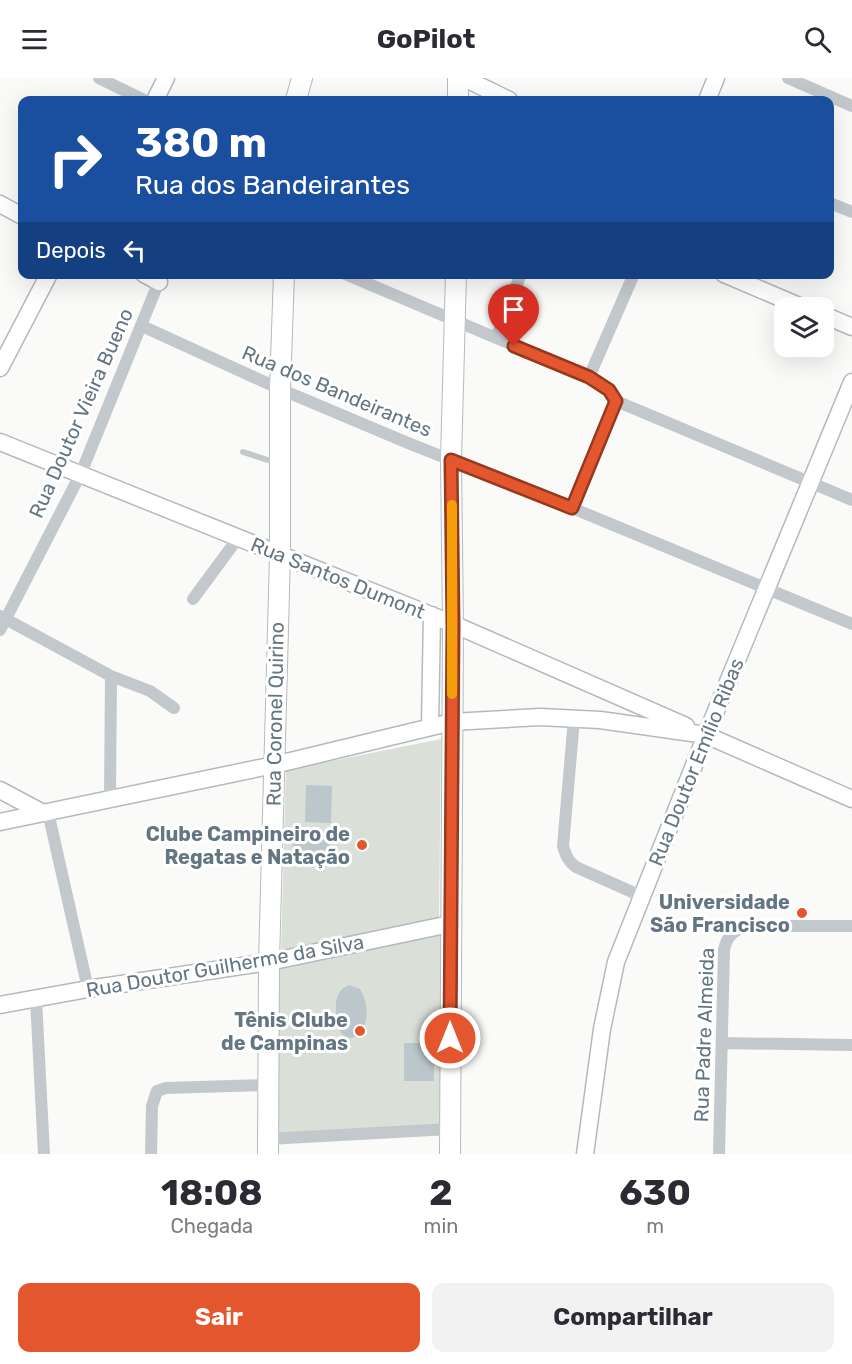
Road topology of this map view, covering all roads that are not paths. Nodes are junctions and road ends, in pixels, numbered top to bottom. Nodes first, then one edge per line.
1 (99, 78) edge
2 (166, 78) edge
3 (302, 78) edge
4 (458, 78) edge
5 (464, 78) edge
6 (716, 78) edge
7 (788, 78) edge
8 (136, 96) edge
9 (157, 96) edge
10 (297, 96) edge
11 (458, 96) edge
12 (501, 96) edge
13 (709, 96) edge
14 (829, 96) edge
15 (834, 98) edge
16 (852, 106) edge
17 (0, 204) edge
18 (834, 205) edge
19 (852, 212) edge
20 (18, 214) edge
21 (46, 279) edge
22 (154, 279) edge
23 (284, 279) edge
24 (356, 279) edge
25 (456, 279) edge
26 (519, 279) edge
27 (632, 279) edge
28 (736, 279) edge
29 (778, 297) edge
30 (834, 319) edge
31 (455, 322) junction
32 (142, 326) junction
33 (852, 327) edge
34 (496, 338) junction
35 (0, 368) edge
36 (589, 377) junction
37 (852, 382) edge
38 (280, 389) junction
39 (616, 401) junction
40 (0, 442) edge
41 (243, 452) dead end
42 (451, 460) junction
43 (280, 464) junction
44 (81, 474) junction
45 (811, 483) junction
46 (852, 500) edge
47 (572, 508) junction
48 (238, 538) junction
49 (280, 555) junction
50 (765, 589) junction
51 (193, 599) dead end
52 (432, 615) junction
53 (2, 621) edge
54 (453, 624) junction
55 (852, 624) edge
56 (111, 676) junction
57 (620, 697) junction
58 (174, 708) dead end
59 (574, 719) junction
60 (452, 722) junction
61 (614, 722) junction
62 (430, 727) junction
63 (706, 735) junction
64 (274, 765) junction
65 (0, 790) edge
66 (110, 797) junction
67 (852, 799) edge
68 (46, 812) junction
69 (0, 822) edge
70 (641, 896) junction
71 (450, 924) junction
72 (852, 926) edge
73 (269, 962) junction
74 (88, 989) junction
75 (36, 999) junction
76 (0, 1005) edge
77 (722, 1043) junction
78 (852, 1045) edge
79 (268, 1085) junction
80 (450, 1129) junction
81 (268, 1147) edge
82 (44, 1154) edge
83 (151, 1154) edge
84 (450, 1154) edge
85 (585, 1154) edge
86 (719, 1154) edge

1 - 8 street
2 - 9 street
3 - 10 main road
4 - 11 main road
5 - 12 street
6 - 13 street
7 - 14 street
15 - 16 street
17 - 20 street
18 - 19 street
21 - 35 street
22 - 32 street, Rua Doutor Vieira Bueno
23 - 38 main road, Rua Coronel Quirino
24 - 31 street
25 - 31 main road
26 - 34 street
27 - 36 street
28 - 29 street
30 - 33 street
31 - 34 street
31 - 42 main road
32 - 38 street, Rua dos Bandeirantes
32 - 44 street, Rua Doutor Vieira Bueno
34 - 36 street
36 - 39 street
37 - 45 street, Rua Doutor Emílio Ribas
38 - 42 street, Rua dos Bandeirantes
38 - 43 main road, Rua Coronel Quirino
39 - 45 street
39 - 47 street
40 - 44 street, Rua Santos Dumont
41 - 43 lane
42 - 47 street, Rua dos Bandeirantes
42 - 54 main road
43 - 49 main road, Rua Coronel Quirino
44 - 48 street, Rua Santos Dumont
44 - 53 street, Rua Doutor Vieira Bueno
45 - 46 street
45 - 50 street, Rua Doutor Emílio Ribas
47 - 50 street, Rua dos Bandeirantes
48 - 49 street, Rua Santos Dumont
48 - 51 street
49 - 52 street, Rua Santos Dumont
49 - 64 main road, Rua Coronel Quirino
50 - 55 street, Rua dos Bandeirantes
50 - 63 street, Rua Doutor Emílio Ribas
52 - 54 street, Rua Santos Dumont
52 - 62 street
53 - 56 street
54 - 57 street, Rua Santos Dumont
54 - 60 main road
56 - 58 street
56 - 66 street
57 - 61 street
57 - 63 street, Rua Santos Dumont
59 - 60 street
59 - 61 street
59 - 70 street
60 - 62 street
60 - 71 main road
61 - 63 street
62 - 64 street
63 - 67 street, Rua Santos Dumont
63 - 70 street, Rua Doutor Emílio Ribas
64 - 66 street
64 - 73 main road, Rua Coronel Quirino
65 - 68 street
66 - 68 street
68 - 69 street
68 - 74 street
70 - 85 street, Rua Doutor Emílio Ribas
71 - 73 street, Rua Doutor Guilherme da Silva
71 - 80 main road
72 - 77 street, Rua Padre Almeida
73 - 74 street, Rua Doutor Guilherme da Silva
73 - 79 main road, Rua Coronel Quirino
74 - 75 street, Rua Doutor Guilherme da Silva
75 - 76 street, Rua Doutor Guilherme da Silva
75 - 82 street
77 - 78 street
77 - 86 street, Rua Padre Almeida
79 - 81 main road, Rua Coronel Quirino
79 - 83 street
80 - 81 street
80 - 84 main road

